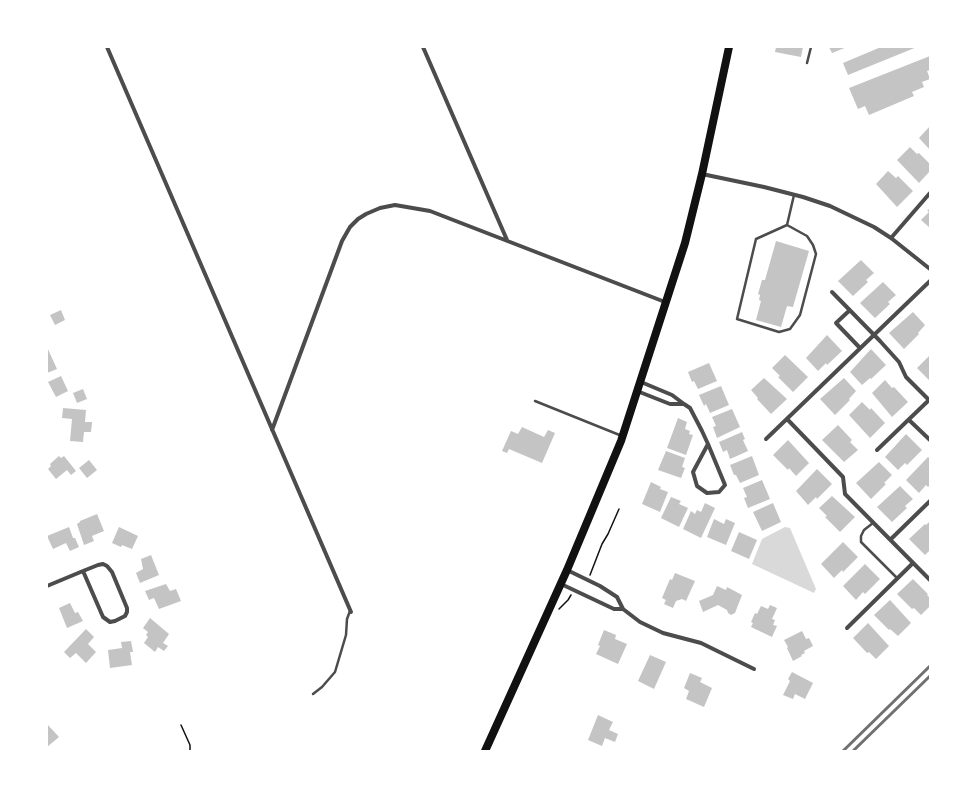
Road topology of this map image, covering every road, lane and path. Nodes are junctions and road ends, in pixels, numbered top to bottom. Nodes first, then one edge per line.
1 (107, 47) edge
2 (423, 47) edge
3 (729, 47) edge
4 (811, 47) edge
5 (807, 63) dead end
6 (702, 174) junction
7 (930, 192) edge
8 (794, 195) junction
9 (787, 225) junction
10 (891, 238) junction
11 (507, 240) junction
12 (930, 268) edge
13 (930, 281) edge
14 (832, 292) dead end
15 (665, 302) junction
16 (850, 310) junction
17 (873, 335) junction
18 (860, 348) junction
19 (640, 382) junction
20 (637, 391) junction
21 (930, 400) edge
22 (534, 401) dead end
23 (684, 404) junction
24 (787, 419) junction
25 (909, 420) junction
26 (272, 430) junction
27 (622, 436) junction
28 (766, 439) dead end
29 (930, 440) edge
30 (708, 444) junction
31 (877, 450) dead end
32 (930, 500) edge
33 (619, 509) dead end
34 (873, 523) junction
35 (891, 539) junction
36 (913, 563) junction
37 (567, 570) junction
38 (83, 571) junction
39 (898, 578) junction
40 (588, 580) junction
41 (930, 580) edge
42 (561, 584) junction
43 (47, 586) edge
44 (623, 608) junction
45 (351, 611) joint
46 (847, 628) dead end
47 (754, 669) dead end
48 (312, 694) dead end
49 (181, 725) dead end
50 (190, 751) edge
51 (485, 751) edge

1 - 26 street
2 - 11 street
3 - 6 main road
4 - 5 lane
6 - 8 street
6 - 15 main road
7 - 10 street
8 - 9 lane
8 - 10 street
9 - 9 lane
10 - 12 street
11 - 15 street
11 - 26 street
13 - 17 street
14 - 16 street
15 - 19 main road
16 - 17 street
16 - 18 street
17 - 18 street
17 - 21 street
18 - 24 street
19 - 20 main road
19 - 23 street
20 - 23 street
20 - 27 main road
21 - 25 street
22 - 27 lane
23 - 30 street
24 - 28 street
24 - 34 street
25 - 29 street
25 - 31 street
26 - 45 street
27 - 37 main road
30 - 30 street
32 - 35 street
33 - 40 path
34 - 35 street
34 - 39 lane
35 - 36 street
36 - 39 street
36 - 41 street
37 - 40 street
37 - 42 main road
38 - 38 street
38 - 43 street
39 - 46 street
40 - 44 street
42 - 44 street
42 - 51 main road
44 - 47 street
45 - 48 lane
49 - 50 path

